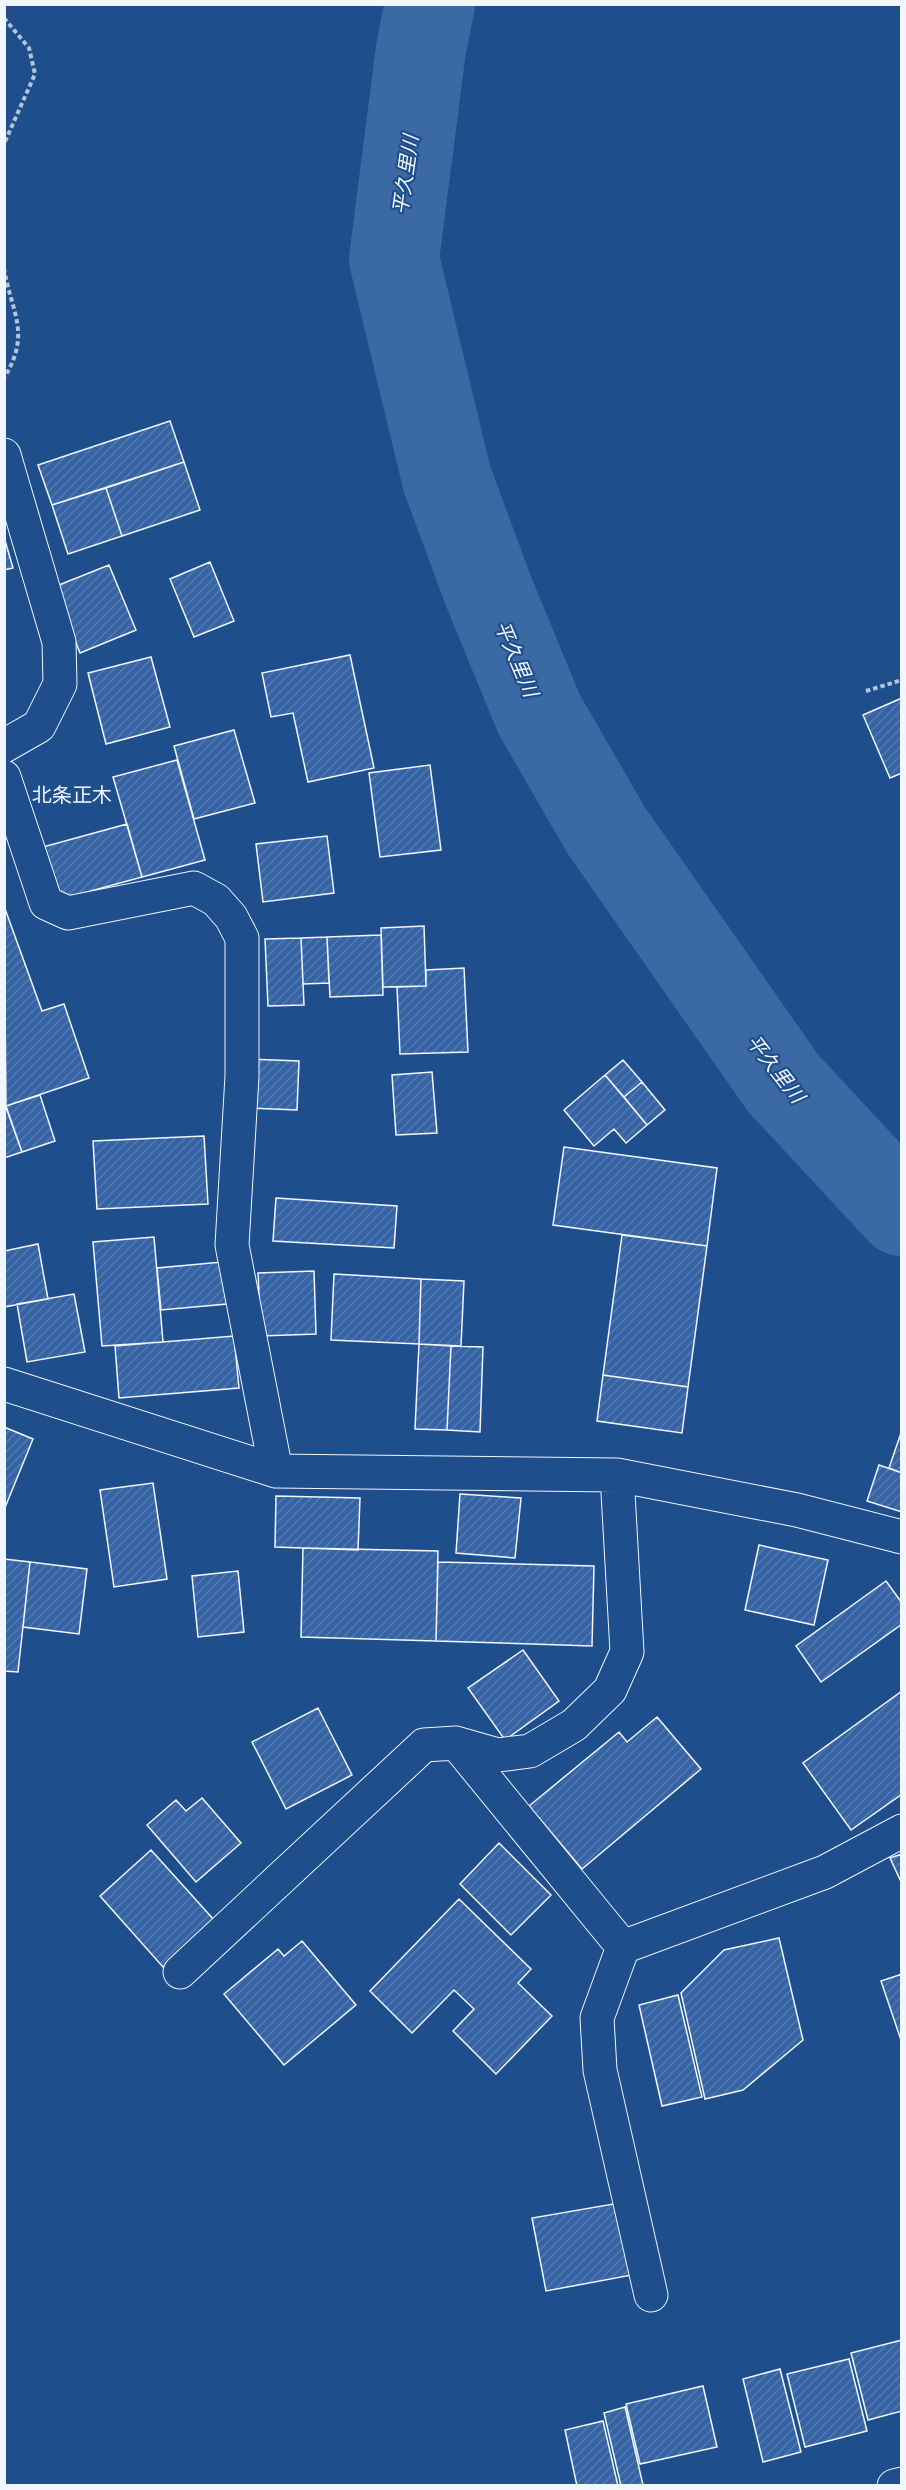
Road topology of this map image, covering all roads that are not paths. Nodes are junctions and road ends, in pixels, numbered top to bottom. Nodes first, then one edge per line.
1 (4, 455) edge
2 (4, 746) edge
3 (4, 777) edge
4 (4, 1384) edge
5 (276, 1471) junction
6 (617, 1475) junction
7 (902, 1537) edge
8 (456, 1743) junction
9 (902, 1831) edge
10 (623, 1947) junction
11 (180, 1972) dead end
12 (651, 2295) dead end
13 (902, 2484) edge
14 (894, 2486) edge

1 - 2 street
3 - 5 street
4 - 5 street
5 - 6 street
6 - 7 street
6 - 8 street
8 - 10 street
8 - 11 street
9 - 10 street
10 - 12 street
13 - 14 street

